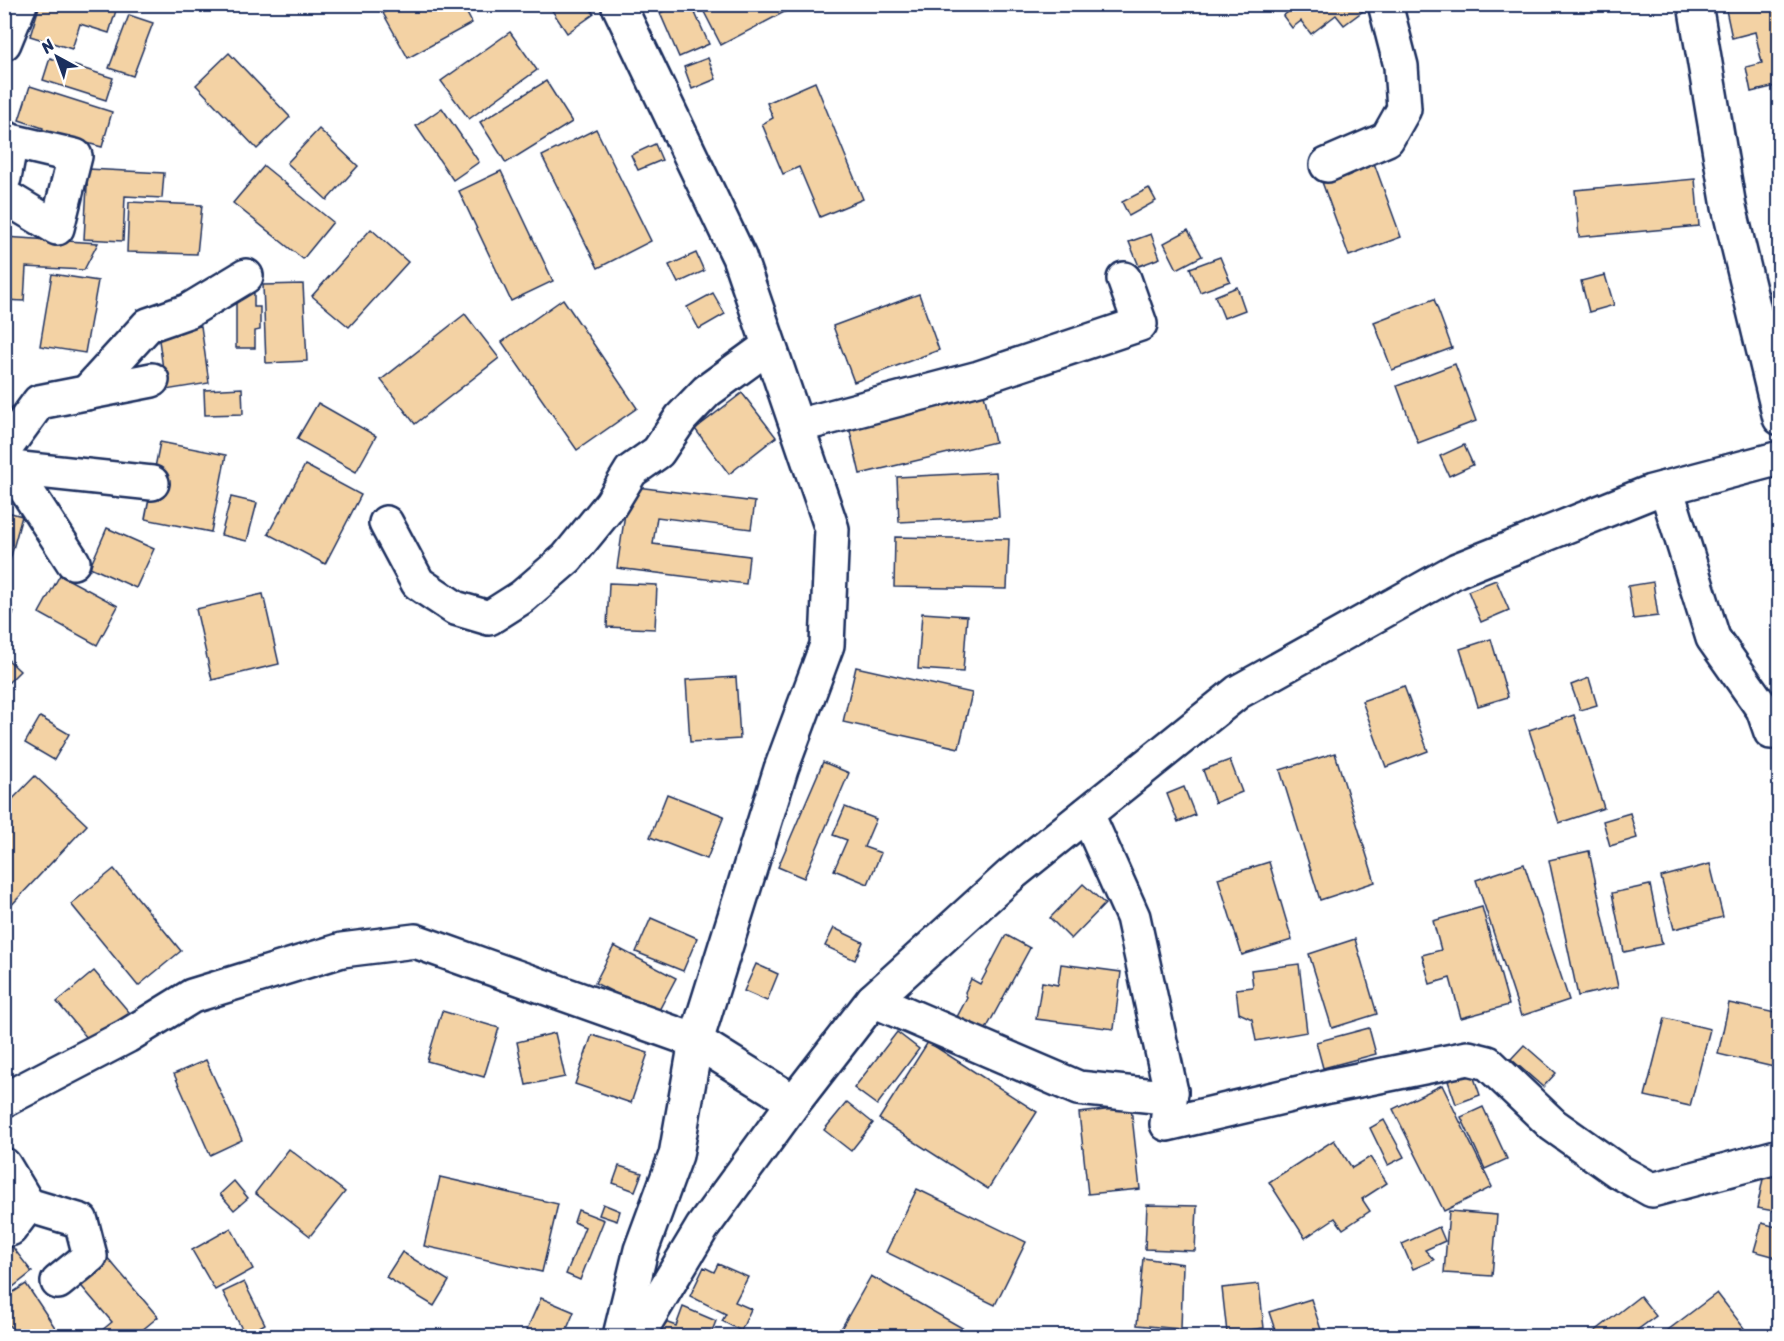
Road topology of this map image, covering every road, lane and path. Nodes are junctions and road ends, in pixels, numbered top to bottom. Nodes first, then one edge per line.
1 (20, 4) edge
2 (618, 4) edge
3 (1385, 4) edge
4 (1695, 4) edge
5 (4, 43) edge
6 (8, 139) edge
7 (1327, 165) dead end
8 (4, 178) edge
9 (4, 196) edge
10 (246, 276) dead end
11 (1124, 279) dead end
12 (770, 346) junction
13 (152, 380) dead end
14 (86, 393) junction
15 (1779, 418) edge
16 (797, 426) junction
17 (1779, 458) edge
18 (7, 462) edge
19 (152, 483) dead end
20 (1666, 488) junction
21 (386, 523) dead end
22 (73, 562) dead end
23 (1779, 732) edge
24 (1087, 814) junction
25 (873, 1000) junction
26 (696, 1041) junction
27 (1171, 1092) junction
28 (4, 1100) edge
29 (794, 1102) junction
30 (1778, 1152) edge
31 (4, 1165) edge
32 (58, 1282) dead end
33 (620, 1336) edge
34 (637, 1336) edge

1 - 5 street
2 - 12 street
3 - 7 street
4 - 15 street
6 - 8 street
6 - 9 street
10 - 14 street
11 - 16 street
12 - 16 street
12 - 21 street
13 - 14 street
14 - 18 street
16 - 26 street
17 - 20 street
18 - 19 street
18 - 22 street
20 - 23 street
20 - 24 street
24 - 25 street
24 - 27 street
25 - 27 street
25 - 29 street
26 - 28 street
26 - 29 street
26 - 33 street
27 - 30 street
29 - 34 street
31 - 32 street

